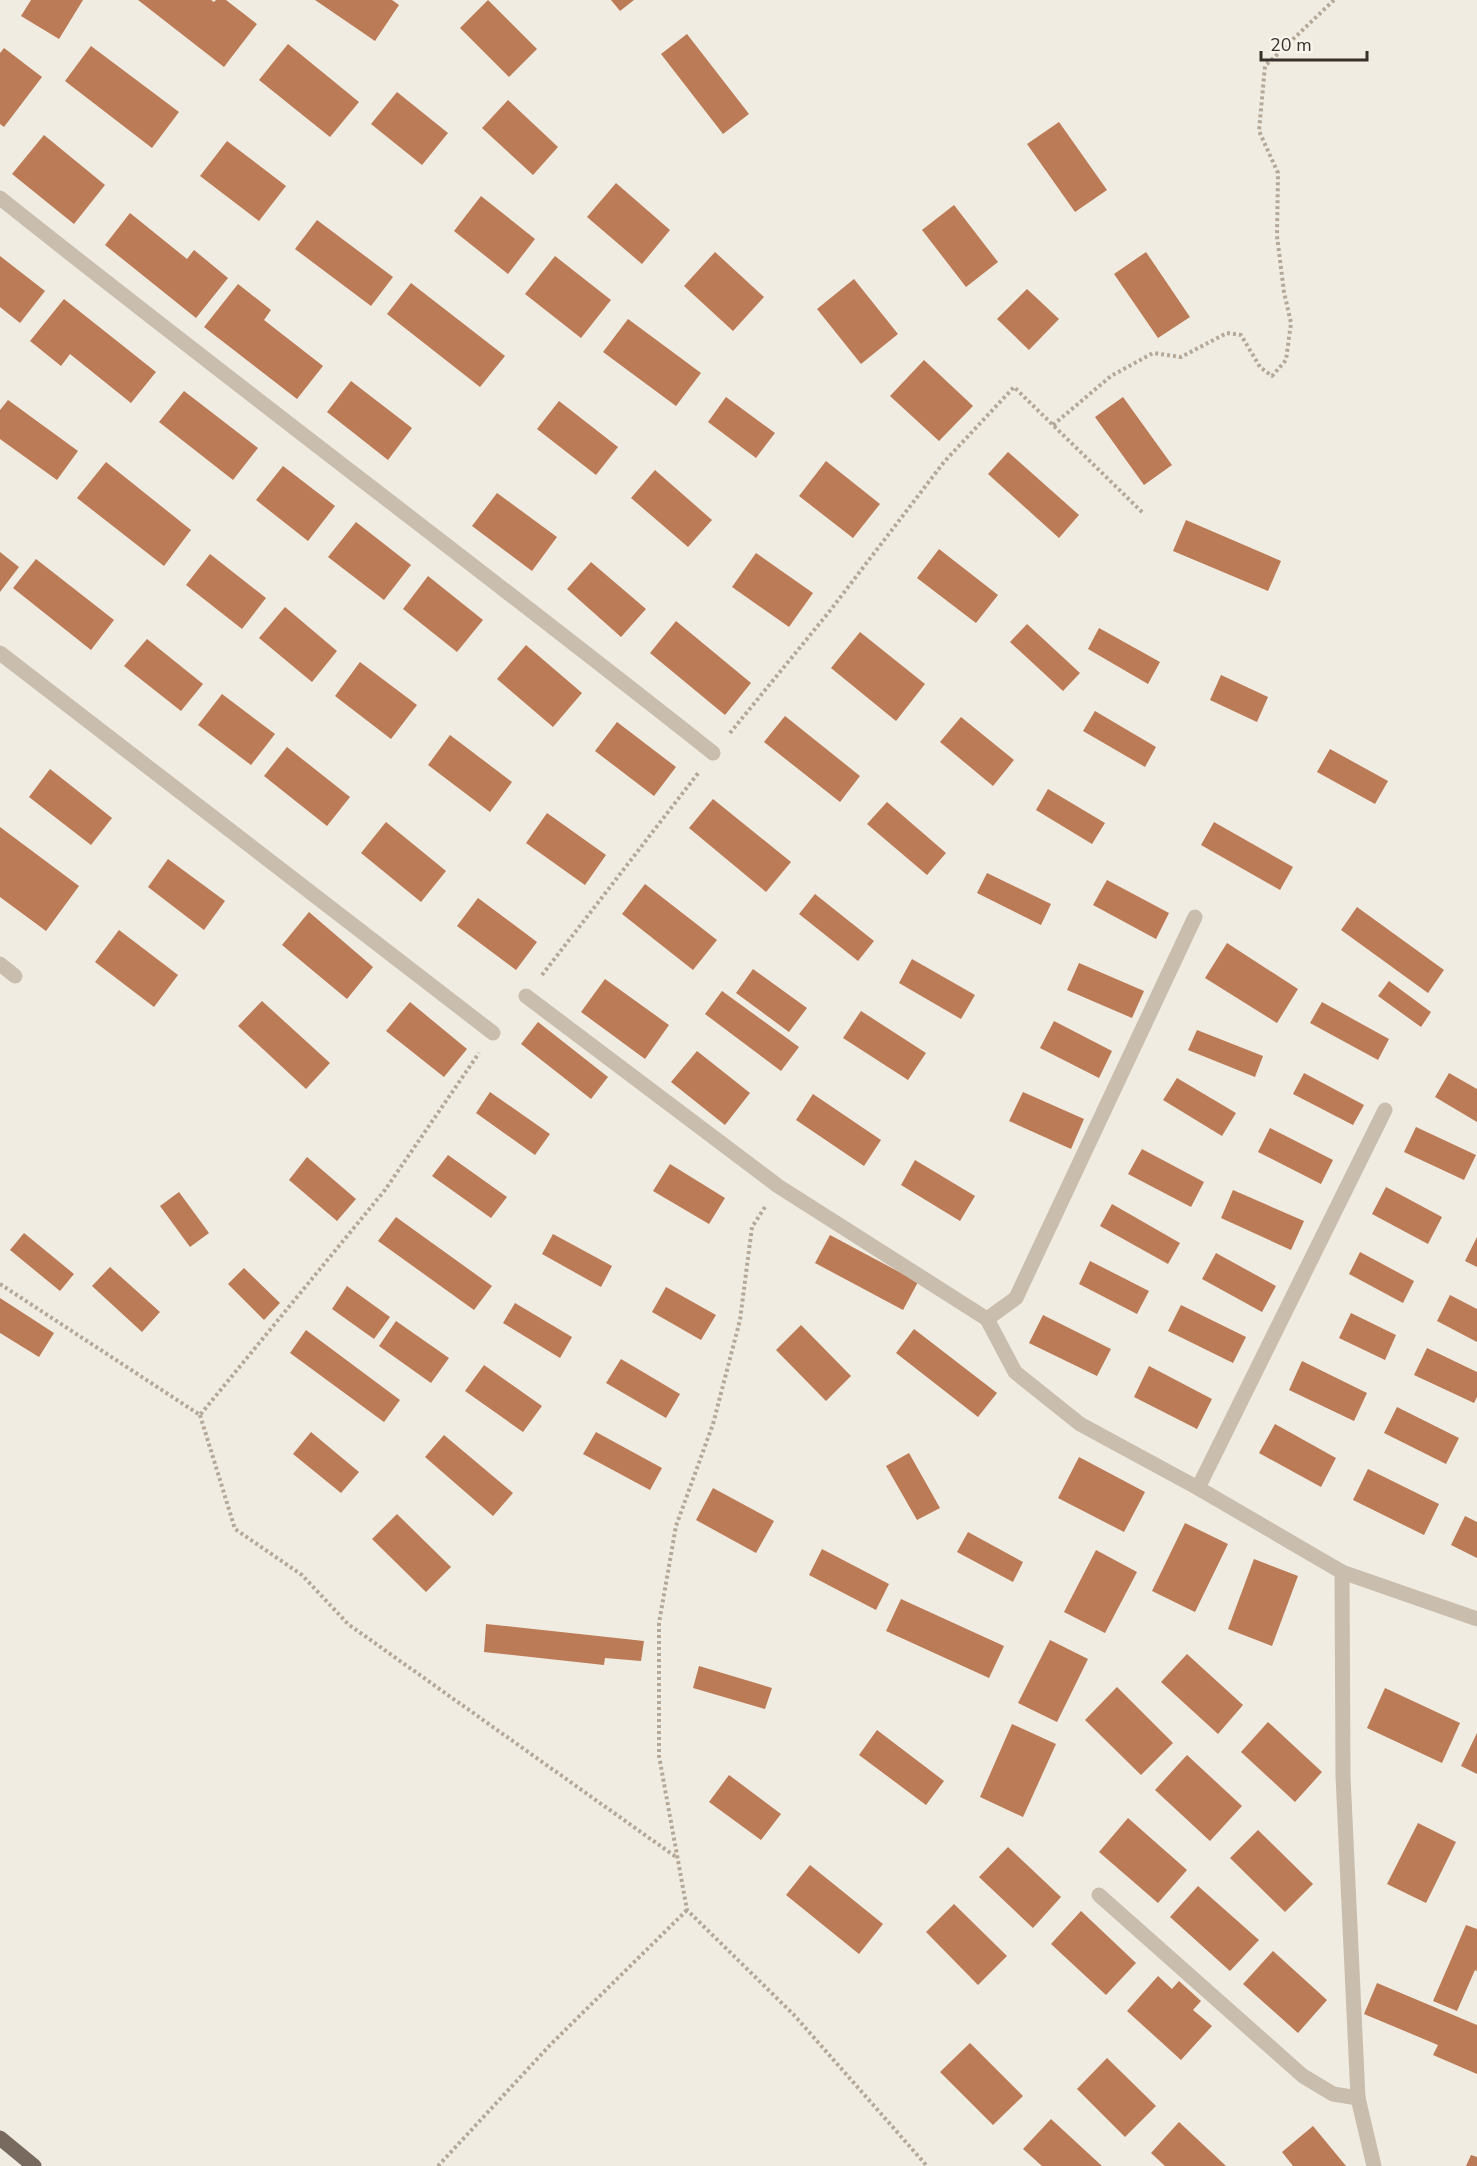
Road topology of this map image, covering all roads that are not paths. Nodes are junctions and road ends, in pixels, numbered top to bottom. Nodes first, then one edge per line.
1 (0, 198) edge
2 (0, 653) edge
3 (713, 753) road end
4 (1195, 917) dead end
5 (0, 964) edge
6 (15, 976) dead end
7 (526, 996) road end
8 (493, 1033) road end
9 (1385, 1110) dead end
10 (987, 1319) junction
11 (1198, 1488) junction
12 (1342, 1572) junction
13 (1477, 1619) edge
14 (1100, 1895) dead end
15 (1358, 2098) junction
16 (0, 2138) edge
17 (34, 2166) edge
18 (1374, 2166) edge

1 - 3 street
2 - 8 street
4 - 10 street
5 - 6 street
7 - 10 street
9 - 11 street
10 - 11 street
11 - 12 street
12 - 13 street
12 - 15 street
14 - 15 street
15 - 18 street
16 - 17 main road

